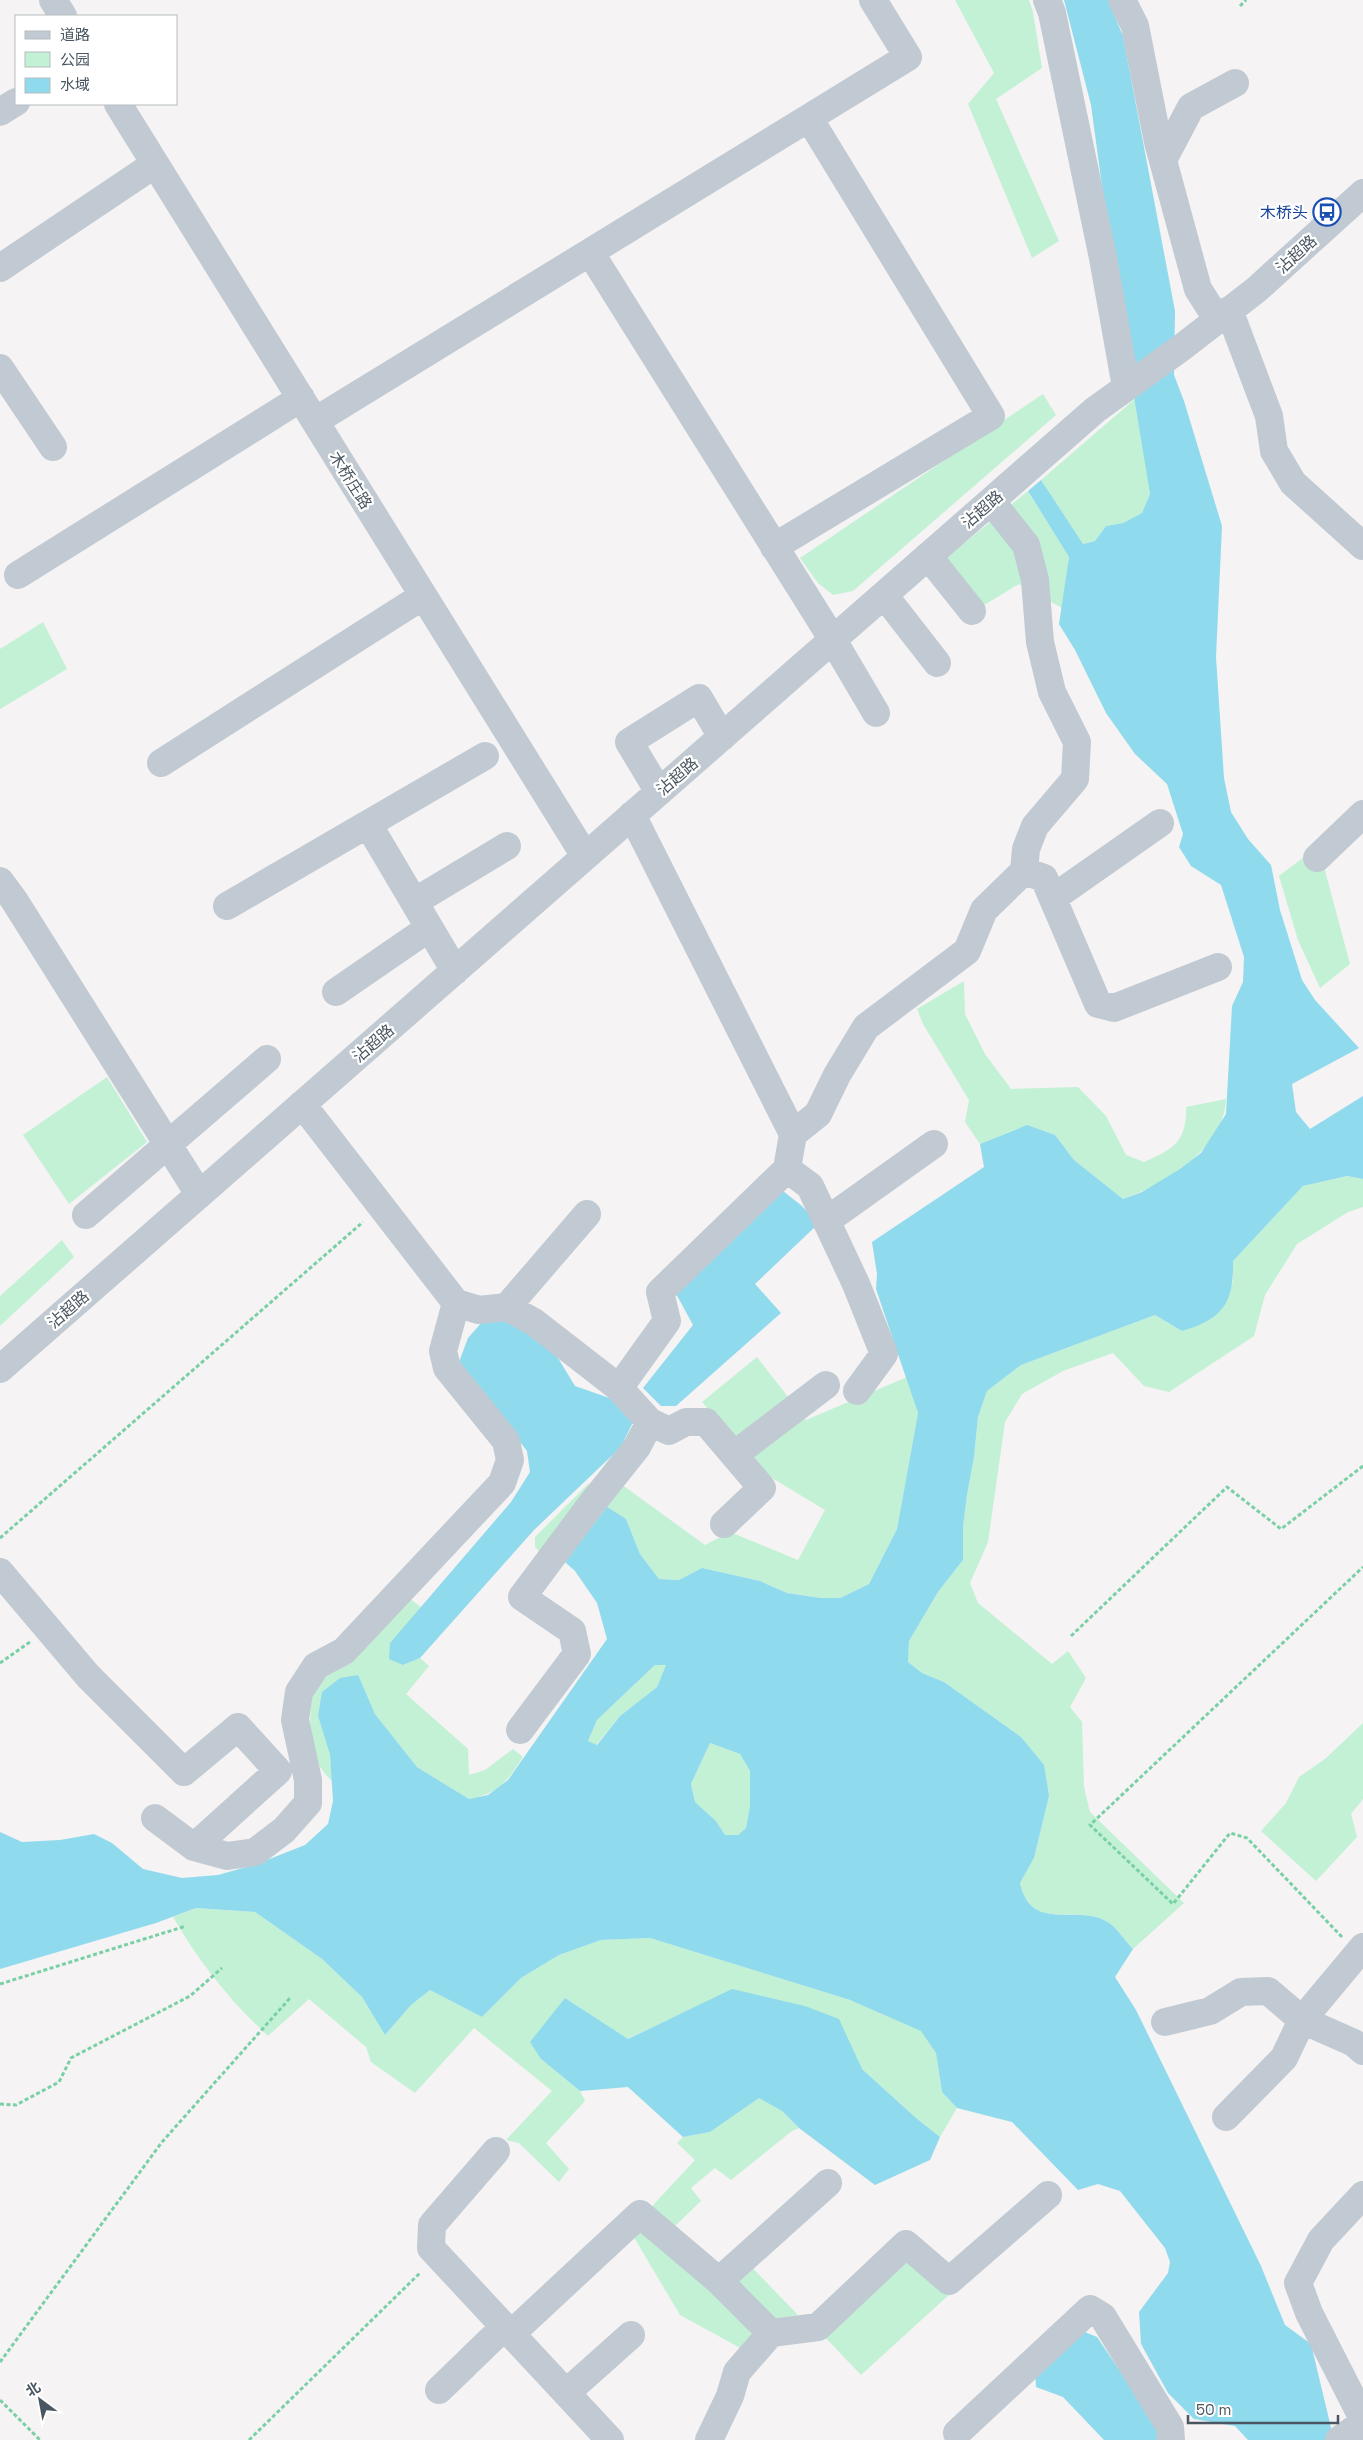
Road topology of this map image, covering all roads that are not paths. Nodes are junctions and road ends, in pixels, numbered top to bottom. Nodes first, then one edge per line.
1 (53, 0) edge
2 (873, 0) edge
3 (1047, 0) edge
4 (1122, 0) edge
5 (62, 15) edge
6 (1235, 83) dead end
7 (15, 103) edge
8 (119, 105) edge
9 (0, 112) edge
10 (809, 118) junction
11 (1163, 160) junction
12 (155, 164) junction
13 (1363, 193) edge
14 (590, 252) junction
15 (0, 268) edge
16 (1223, 314) junction
17 (0, 368) edge
18 (1129, 385) junction
19 (301, 398) junction
20 (315, 421) junction
21 (53, 446) dead end
22 (991, 501) junction
23 (1363, 546) edge
24 (774, 547) junction
25 (928, 556) junction
26 (18, 575) dead end
27 (884, 595) junction
28 (424, 596) junction
29 (972, 611) dead end
30 (833, 640) junction
31 (937, 663) dead end
32 (876, 713) dead end
33 (722, 737) junction
34 (486, 756) dead end
35 (161, 763) dead end
36 (659, 792) junction
37 (1363, 814) edge
38 (632, 815) junction
39 (1160, 823) dead end
40 (368, 824) junction
41 (507, 846) dead end
42 (585, 856) junction
43 (1317, 858) dead end
44 (1024, 871) junction
45 (5, 897) edge
46 (1053, 898) junction
47 (414, 902) junction
48 (227, 906) dead end
49 (429, 928) junction
50 (1218, 967) dead end
51 (455, 971) junction
52 (336, 992) dead end
53 (267, 1058) dead end
54 (302, 1104) junction
55 (793, 1134) junction
56 (168, 1144) junction
57 (934, 1144) dead end
58 (787, 1169) junction
59 (199, 1194) junction
60 (587, 1214) dead end
61 (86, 1215) dead end
62 (826, 1221) junction
63 (456, 1303) junction
64 (507, 1307) junction
65 (0, 1369) edge
66 (826, 1386) dead end
67 (619, 1388) junction
68 (857, 1391) dead end
69 (650, 1422) junction
70 (734, 1455) junction
71 (724, 1524) dead end
72 (0, 1572) edge
73 (520, 1730) dead end
74 (155, 1818) dead end
75 (194, 1847) junction
76 (1360, 1950) edge
77 (1302, 2020) junction
78 (1165, 2022) dead end
79 (1363, 2051) edge
80 (1226, 2117) dead end
81 (496, 2151) dead end
82 (828, 2183) dead end
83 (1048, 2195) dead end
84 (1363, 2195) edge
85 (719, 2282) junction
86 (507, 2330) junction
87 (771, 2333) junction
88 (631, 2335) dead end
89 (439, 2390) dead end
90 (566, 2393) junction
91 (1353, 2429) edge
92 (957, 2433) dead end
93 (610, 2440) edge
94 (709, 2440) edge
95 (1171, 2440) edge

1 - 5 street
2 - 10 street
3 - 18 street
4 - 11 street
6 - 11 street
7 - 9 street
8 - 12 street, 木桥庄路
10 - 14 street
10 - 24 street
11 - 16 street
12 - 15 street
12 - 19 street, 木桥庄路
13 - 16 street, 沾超路
14 - 20 street
14 - 24 street
16 - 18 street, 沾超路
16 - 23 street
17 - 21 street
18 - 22 street, 沾超路
19 - 20 street, 木桥庄路
19 - 26 street
20 - 28 street, 木桥庄路
22 - 25 street, 沾超路
22 - 44 street
24 - 30 street
25 - 27 street, 沾超路
25 - 29 street
27 - 30 street, 沾超路
27 - 31 street
28 - 35 street
28 - 42 street, 木桥庄路
30 - 32 street
30 - 33 street, 沾超路
33 - 36 street, 沾超路
33 - 36 street
34 - 40 street
36 - 38 street, 沾超路
37 - 43 street
38 - 42 street, 沾超路
38 - 55 street
39 - 46 street
40 - 47 street
40 - 48 street
41 - 47 street
42 - 51 street, 沾超路
44 - 46 street
44 - 55 street
45 - 56 street
46 - 50 street
47 - 49 street
49 - 51 street
49 - 52 street
51 - 54 street, 沾超路
53 - 56 street
54 - 59 street, 沾超路
54 - 63 street
55 - 58 street
56 - 59 street
56 - 61 street
57 - 62 street
58 - 62 street
58 - 67 street
59 - 65 street, 沾超路
60 - 64 street
62 - 68 street
63 - 64 street
63 - 75 street
64 - 67 street
66 - 70 street
67 - 69 street
69 - 70 street
69 - 73 street
70 - 71 street
72 - 75 street
74 - 75 street
76 - 77 street
77 - 78 street
77 - 79 street
77 - 80 street
81 - 86 street
82 - 85 street
83 - 87 street
84 - 91 street
85 - 86 street
85 - 87 street
86 - 89 street
86 - 90 street
87 - 94 street
88 - 90 street
90 - 93 street
92 - 95 street

